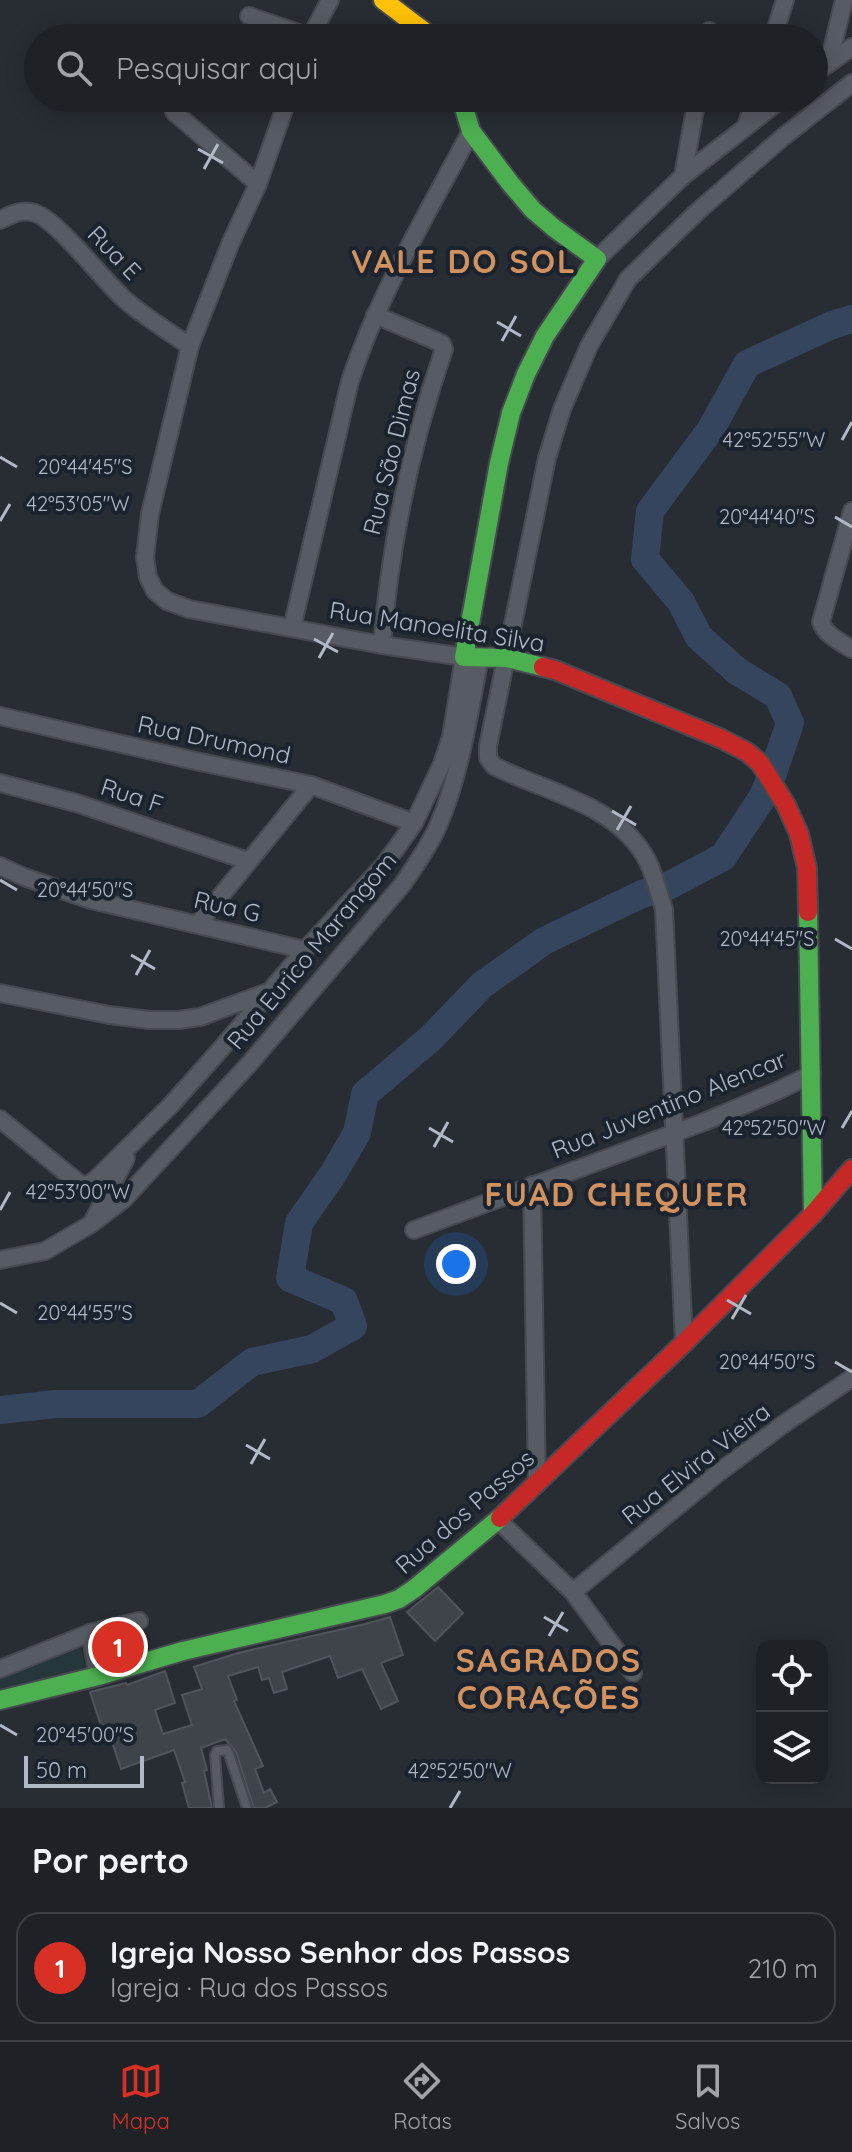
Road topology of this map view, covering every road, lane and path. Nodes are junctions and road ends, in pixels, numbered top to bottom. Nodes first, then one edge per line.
1 (330, 0) edge
2 (383, 0) edge
3 (785, 0) edge
4 (844, 0) edge
5 (249, 16) dead end
6 (271, 24) edge
7 (317, 24) edge
8 (415, 24) edge
9 (777, 24) edge
10 (852, 47) edge
11 (829, 62) joint
12 (852, 83) edge
13 (828, 102) edge
14 (174, 112) dead end
15 (279, 112) edge
16 (465, 112) edge
17 (694, 112) edge
18 (750, 112) edge
19 (764, 112) edge
20 (815, 112) edge
21 (746, 126) junction
22 (471, 131) junction
23 (683, 176) junction
24 (258, 184) junction
25 (0, 220) edge
26 (597, 259) junction
27 (375, 315) junction
28 (190, 346) junction
29 (852, 511) edge
30 (292, 628) junction
31 (382, 645) junction
32 (852, 649) edge
33 (472, 657) junction
34 (507, 658) junction
35 (0, 716) edge
36 (0, 783) edge
37 (311, 785) junction
38 (414, 823) junction
39 (248, 861) junction
40 (0, 866) edge
41 (198, 924) junction
42 (305, 950) junction
43 (269, 992) junction
44 (0, 993) edge
45 (812, 1074) junction
46 (0, 1119) edge
47 (673, 1132) junction
48 (135, 1142) junction
49 (852, 1169) edge
50 (532, 1185) junction
51 (813, 1214) junction
52 (91, 1224) junction
53 (414, 1230) dead end
54 (0, 1260) edge
55 (684, 1343) junction
56 (852, 1378) edge
57 (537, 1484) junction
58 (498, 1520) junction
59 (573, 1592) junction
60 (139, 1621) dead end
61 (90, 1633) junction
62 (0, 1669) edge
63 (633, 1673) dead end
64 (98, 1676) junction
65 (0, 1700) edge
66 (219, 1808) edge
67 (247, 1808) edge

1 - 7 street
2 - 8 street
3 - 9 street
4 - 11 street
5 - 6 street
10 - 11 street
12 - 13 street
14 - 24 street
15 - 24 street
16 - 22 street
17 - 23 street
18 - 21 street
19 - 21 street
20 - 34 street
21 - 23 street
22 - 26 street
22 - 27 street
23 - 26 street
24 - 28 street
25 - 28 street, Rua E
26 - 33 street
27 - 30 street
27 - 31 street, Rua São Dimas
28 - 30 street, Rua Manoelita Silva
29 - 32 street
30 - 31 street, Rua Manoelita Silva
31 - 33 street, Rua Manoelita Silva
33 - 34 street, Rua Manoelita Silva
33 - 38 street, Rua Eurico Marangom
33 - 52 street, Rua Eurico Marangom
34 - 45 street, Rua Manoelita Silva
34 - 47 street
35 - 37 street, Rua Drumond
36 - 39 street, Rua F
37 - 38 street, Rua Drumond
37 - 39 street
38 - 42 street, Rua Eurico Marangom
39 - 41 street
40 - 41 street, Rua G
41 - 42 street, Rua G
42 - 43 street, Rua Eurico Marangom
43 - 44 street
43 - 48 street, Rua Eurico Marangom
45 - 47 street, Rua Juventino Alencar
45 - 51 street, Rua Juventino Alencar
46 - 48 street, Rua Eurico Marangom
47 - 50 street, Rua Juventino Alencar
47 - 55 street
48 - 52 street
49 - 51 street, Rua dos Passos
50 - 53 street, Rua Juventino Alencar
50 - 57 street
51 - 55 street, Rua dos Passos
52 - 54 street, Rua Eurico Marangom
55 - 57 street, Rua dos Passos
56 - 59 street, Rua Elvira Vieira
57 - 58 street, Rua dos Passos
58 - 59 street
58 - 64 street, Rua dos Passos
59 - 63 street
60 - 61 street
61 - 62 street
61 - 64 street
64 - 65 street, Rua dos Passos
66 - 67 lane

